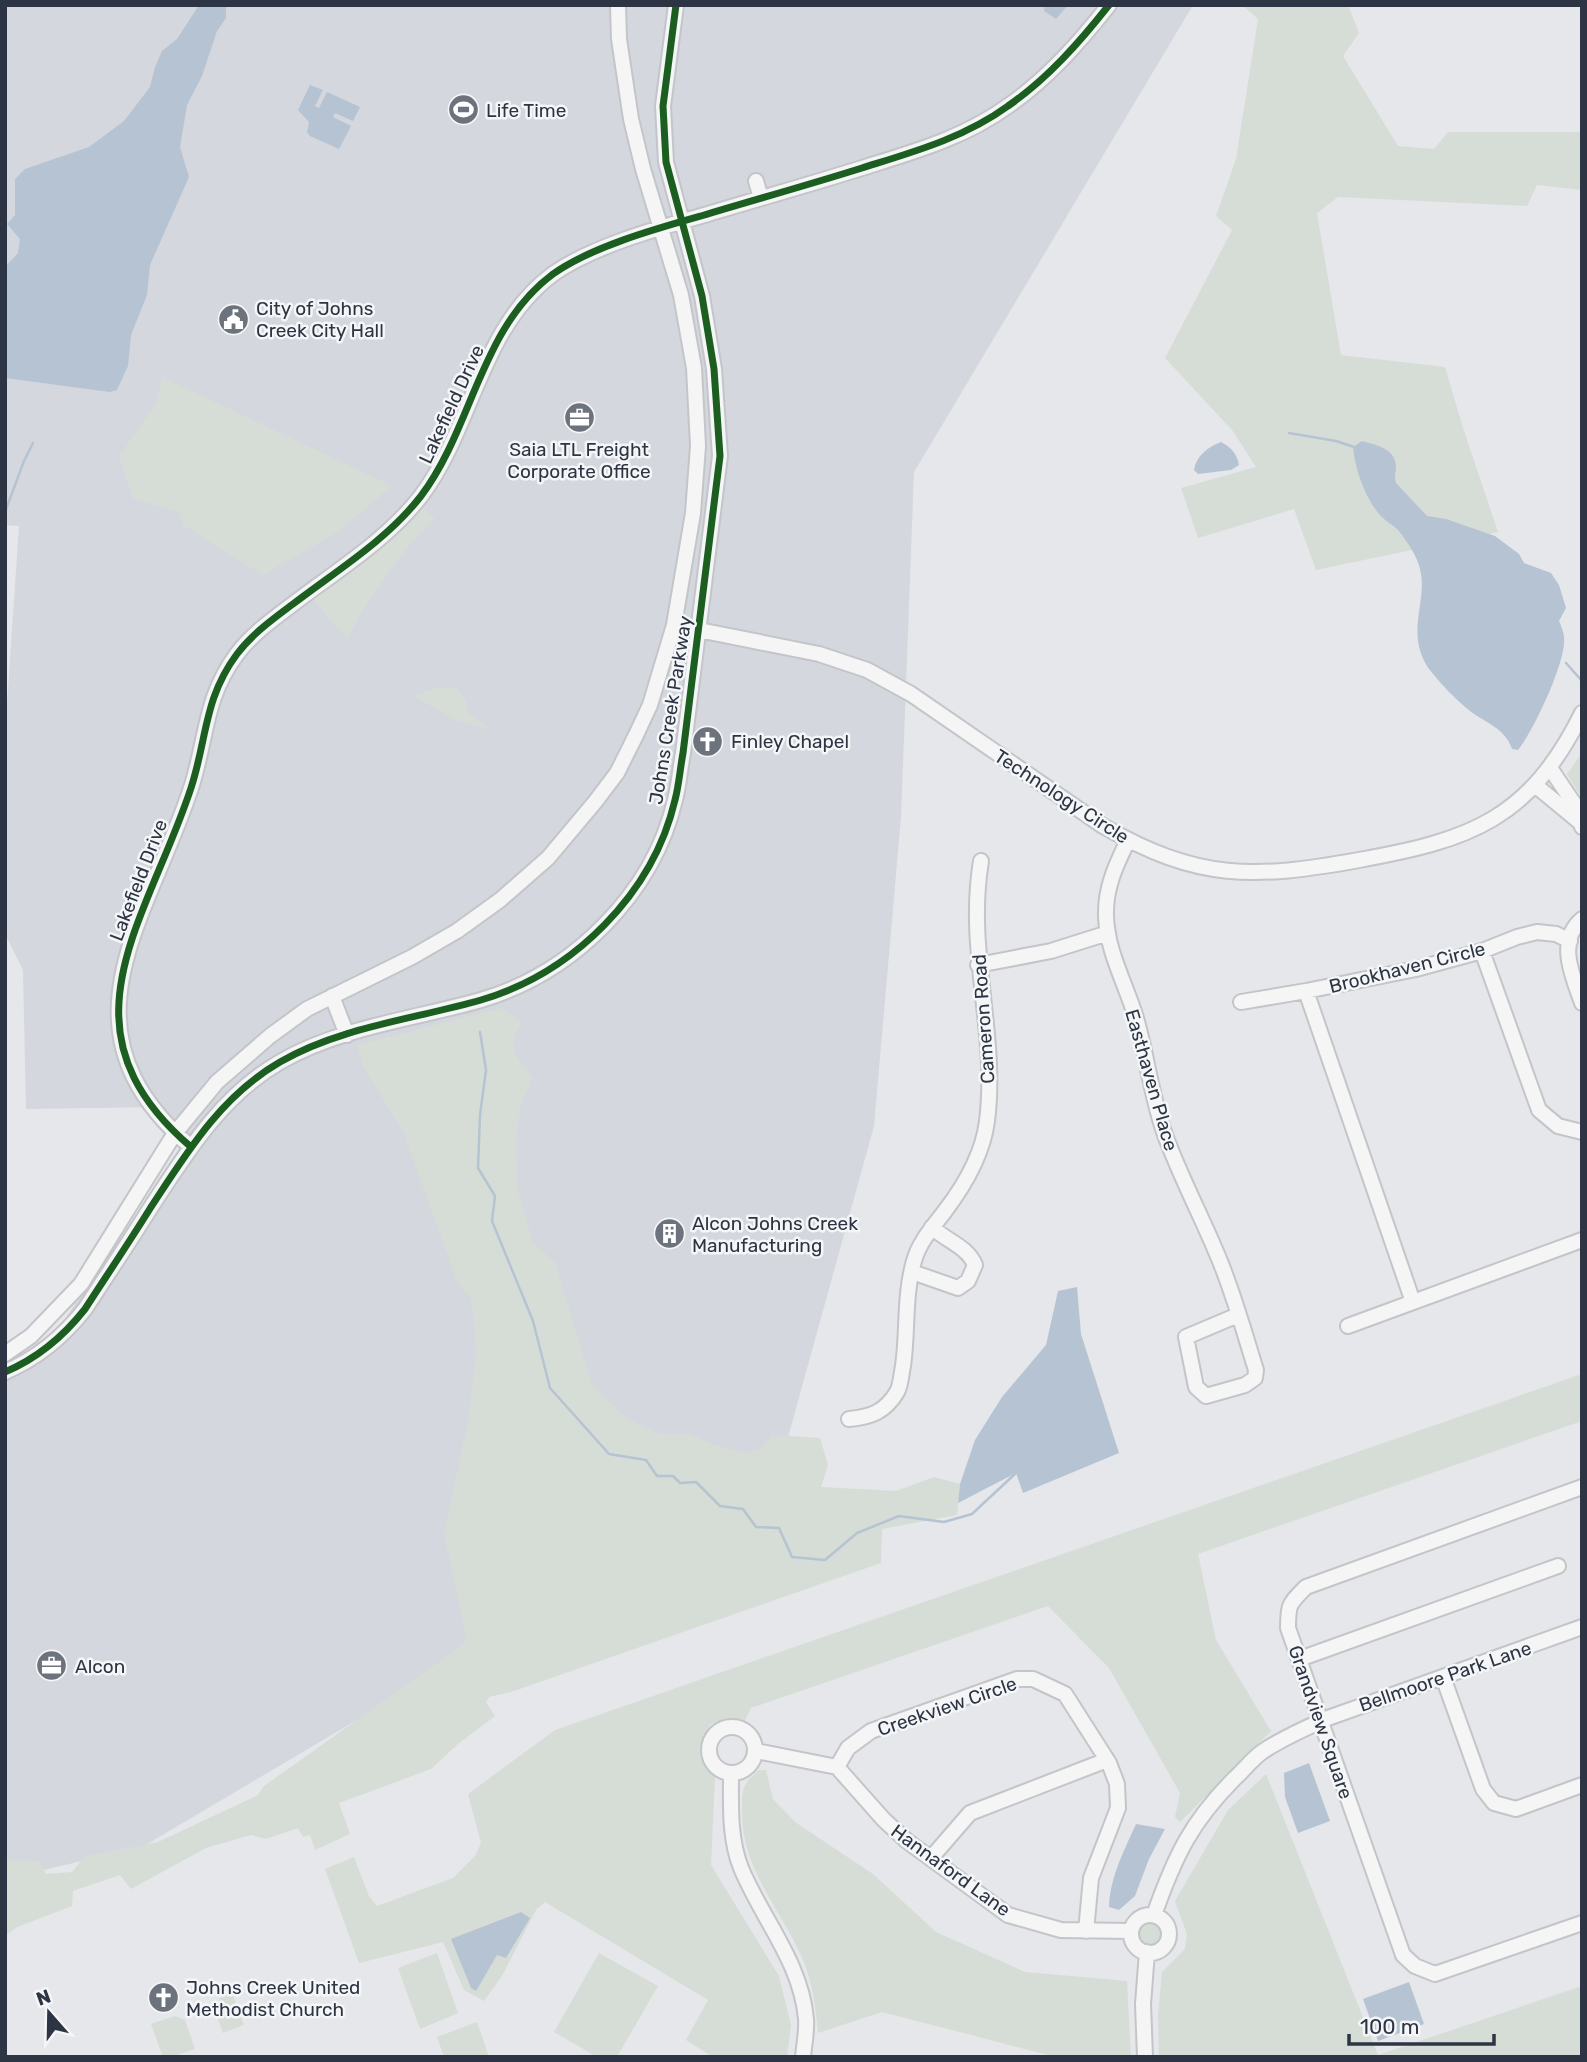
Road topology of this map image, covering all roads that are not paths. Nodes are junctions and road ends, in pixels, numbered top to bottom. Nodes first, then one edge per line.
1 (618, 5) edge
2 (676, 5) edge
3 (1109, 5) edge
4 (755, 181) dead end
5 (761, 198) junction
6 (681, 222) junction
7 (661, 228) junction
8 (674, 625) junction
9 (700, 632) junction
10 (1582, 713) edge
11 (1550, 768) junction
12 (1535, 785) junction
13 (1566, 803) junction
14 (1581, 825) edge
15 (1128, 841) junction
16 (981, 861) dead end
17 (1582, 919) edge
18 (1108, 933) junction
19 (1570, 942) junction
20 (1482, 951) junction
21 (978, 965) junction
22 (1306, 991) junction
23 (332, 996) junction
24 (1241, 1002) dead end
25 (1582, 1003) edge
26 (346, 1035) junction
27 (1582, 1132) edge
28 (175, 1133) junction
29 (191, 1147) junction
30 (932, 1227) junction
31 (1582, 1240) edge
32 (912, 1272) junction
33 (1413, 1302) junction
34 (1238, 1315) junction
35 (1348, 1326) dead end
36 (5, 1354) edge
37 (5, 1373) edge
38 (849, 1419) dead end
39 (1582, 1487) edge
40 (1558, 1566) dead end
41 (1582, 1627) edge
42 (1305, 1657) dead end
43 (1443, 1677) junction
44 (1321, 1721) junction
45 (756, 1751) junction
46 (1107, 1760) junction
47 (837, 1766) junction
48 (731, 1773) junction
49 (1582, 1785) edge
50 (931, 1858) junction
51 (1154, 1915) junction
52 (1582, 1923) edge
53 (1086, 1931) junction
54 (1130, 1931) junction
55 (1147, 1952) junction
56 (803, 2057) edge
57 (1145, 2057) edge

1 - 7 street, Johns Creek Parkway
2 - 6 street, Johns Creek Parkway
3 - 5 street, Lakefield Drive
4 - 5 street
5 - 6 street, Lakefield Drive
6 - 7 street, Lakefield Drive
6 - 9 street, Johns Creek Parkway
7 - 8 street, Johns Creek Parkway
7 - 28 street, Lakefield Drive
8 - 9 street, Technology Circle
8 - 23 street, Johns Creek Parkway
9 - 15 street, Technology Circle
9 - 26 street, Johns Creek Parkway
10 - 11 street, Technology Circle
11 - 12 street, Technology Circle
11 - 13 street
12 - 13 street
12 - 15 street, Technology Circle
13 - 14 street
15 - 18 street, Easthaven Place
16 - 21 street, Cameron Road
17 - 19 street
18 - 21 street
18 - 34 street, Easthaven Place
19 - 20 street, Brookhaven Circle
19 - 25 street
20 - 22 street, Brookhaven Circle
20 - 27 street
21 - 30 street, Cameron Road
22 - 24 street, Brookhaven Circle
22 - 33 street
23 - 26 street
23 - 28 street, Johns Creek Parkway
26 - 29 street, Johns Creek Parkway
28 - 29 street, Lakefield Drive
28 - 36 street, Johns Creek Parkway
29 - 37 street, Johns Creek Parkway
30 - 32 street, Cameron Road
30 - 32 street
31 - 33 street
32 - 38 street, Cameron Road
33 - 35 street
34 - 34 street, Easthaven Place
39 - 44 street, Grandview Square
40 - 42 street
41 - 43 street, Bellmoore Park Lane
43 - 44 street, Bellmoore Park Lane
43 - 49 street
44 - 51 street, Bellmoore Park Lane
44 - 52 street, Grandview Square
45 - 47 street
45 - 48 street
45 - 48 street
46 - 47 street, Creekview Circle
46 - 50 street
46 - 53 street, Creekview Circle
47 - 50 street, Hannaford Lane
48 - 56 street
50 - 53 street, Hannaford Lane
51 - 54 street
51 - 55 street
53 - 54 street, Hannaford Lane
54 - 55 street
55 - 57 street

